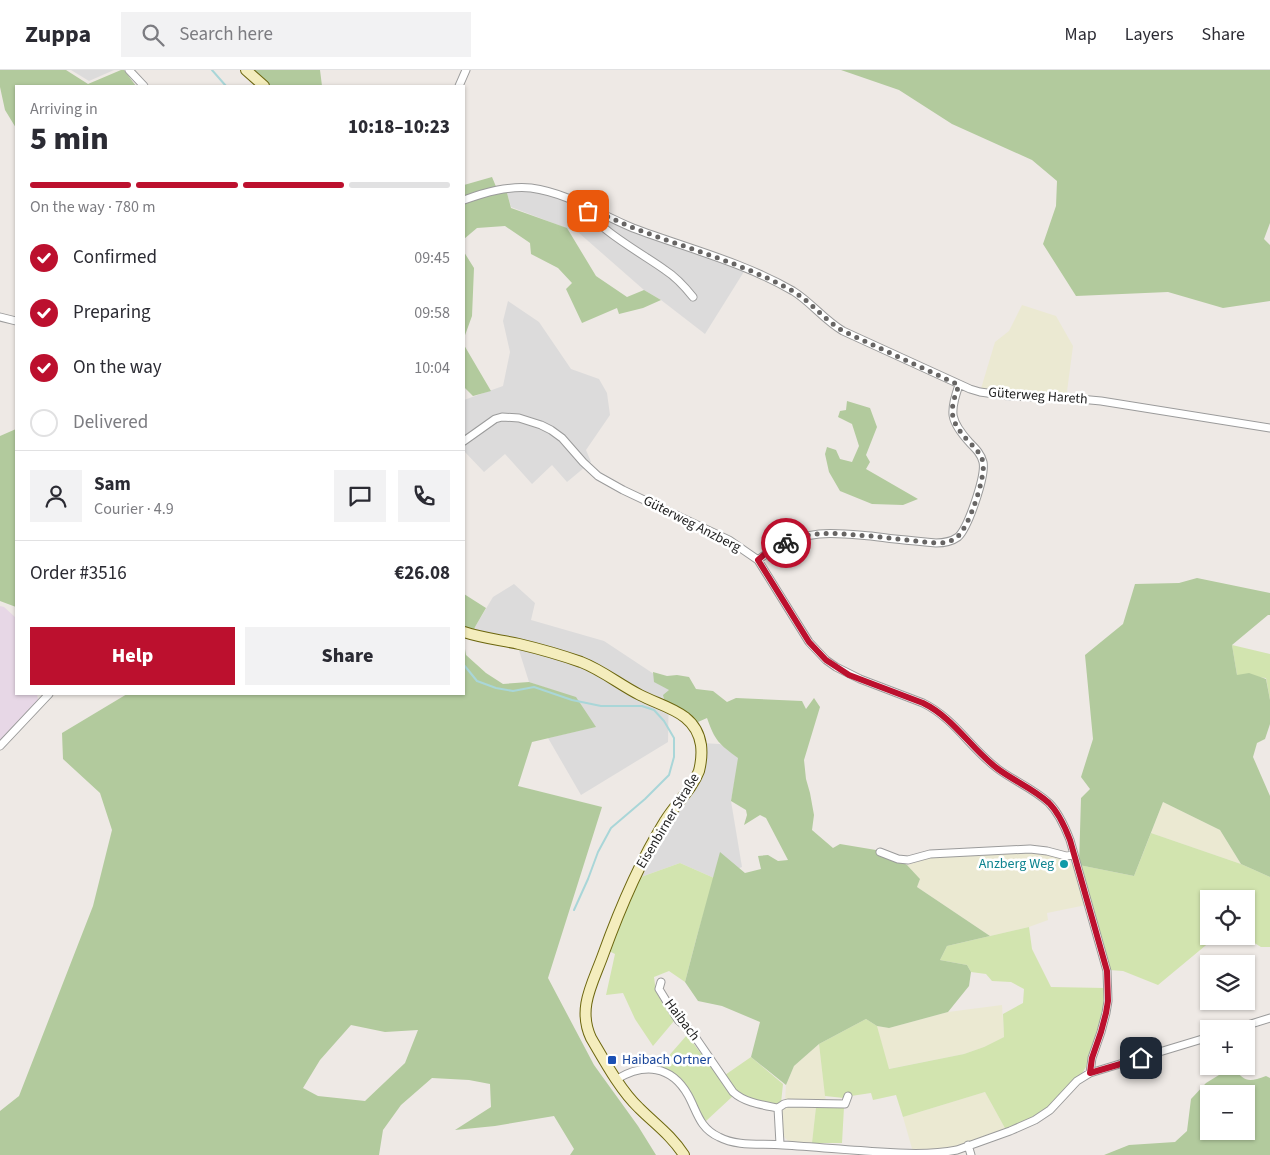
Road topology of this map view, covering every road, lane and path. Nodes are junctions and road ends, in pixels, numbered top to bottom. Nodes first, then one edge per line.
1 (130, 70) edge
2 (246, 70) edge
3 (466, 70) edge
4 (143, 85) edge
5 (263, 85) edge
6 (459, 85) edge
7 (465, 200) edge
8 (587, 207) junction
9 (693, 297) dead end
10 (0, 317) edge
11 (15, 321) edge
12 (959, 385) junction
13 (1270, 428) edge
14 (465, 440) edge
15 (758, 560) junction
16 (465, 632) edge
17 (48, 695) edge
18 (0, 746) edge
19 (880, 852) dead end
20 (1074, 855) junction
21 (661, 982) dead end
22 (1270, 1018) edge
23 (1255, 1023) edge
24 (1200, 1040) edge
25 (1090, 1073) junction
26 (617, 1079) junction
27 (848, 1096) dead end
28 (778, 1108) junction
29 (780, 1144) junction
30 (968, 1145) junction
31 (847, 1153) edge
32 (684, 1155) edge
33 (972, 1155) edge

1 - 4 street
2 - 5 main road
3 - 6 street
7 - 8 street, Güterweg Hareth
8 - 9 street
8 - 12 street, Güterweg Hareth
10 - 11 street
12 - 13 street, Güterweg Hareth
12 - 15 street
14 - 15 street, Güterweg Anzberg
15 - 20 street, Güterweg Anzberg
16 - 26 main road, Eisenbirner Straße
17 - 18 street
19 - 20 street
20 - 25 street, Güterweg Anzberg
21 - 28 street, Haibach
22 - 23 street
24 - 25 street
25 - 30 street
26 - 29 street
26 - 32 main road, Eisenbirner Straße
27 - 28 street, Haibach
28 - 29 street
29 - 31 street
30 - 31 street
30 - 33 street

